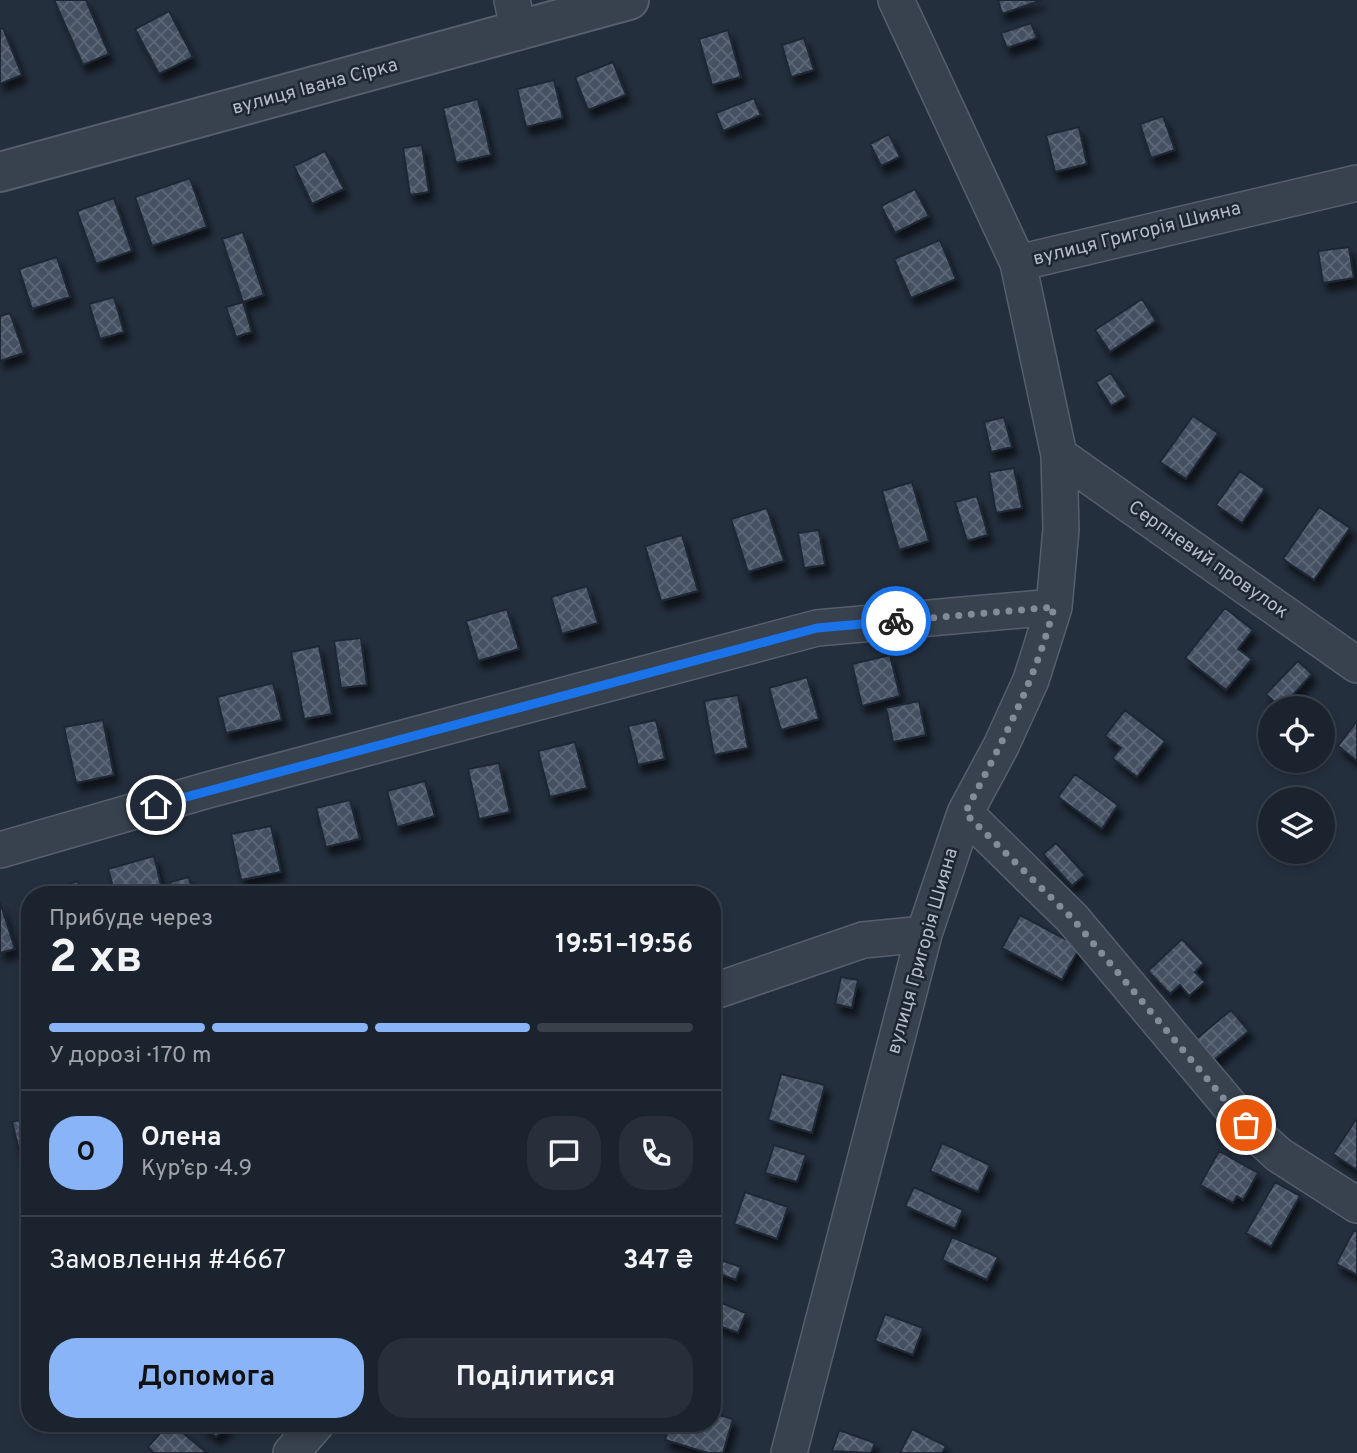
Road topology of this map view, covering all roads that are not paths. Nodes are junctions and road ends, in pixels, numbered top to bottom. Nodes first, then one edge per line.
1 (629, 0) edge
2 (896, 0) edge
3 (516, 16) edge
4 (0, 172) edge
5 (1357, 183) edge
6 (1018, 263) junction
7 (1059, 455) junction
8 (1054, 607) junction
9 (1357, 665) edge
10 (965, 813) junction
11 (0, 850) edge
12 (924, 934) junction
13 (721, 989) edge
14 (1357, 1205) edge
15 (310, 1432) edge
16 (292, 1453) edge
17 (789, 1453) edge

1 - 3 street, вулиця Івана Сірка
2 - 6 street
3 - 4 street, вулиця Івана Сірка
5 - 6 street, вулиця Григорія Шияна
6 - 7 street, вулиця Григорія Шияна
7 - 8 street, вулиця Григорія Шияна
7 - 9 street, Серпневий провулок
8 - 10 street, вулиця Григорія Шияна
8 - 11 street
10 - 12 street, вулиця Григорія Шияна
10 - 14 street
12 - 13 street
12 - 17 street, вулиця Григорія Шияна
15 - 16 street

